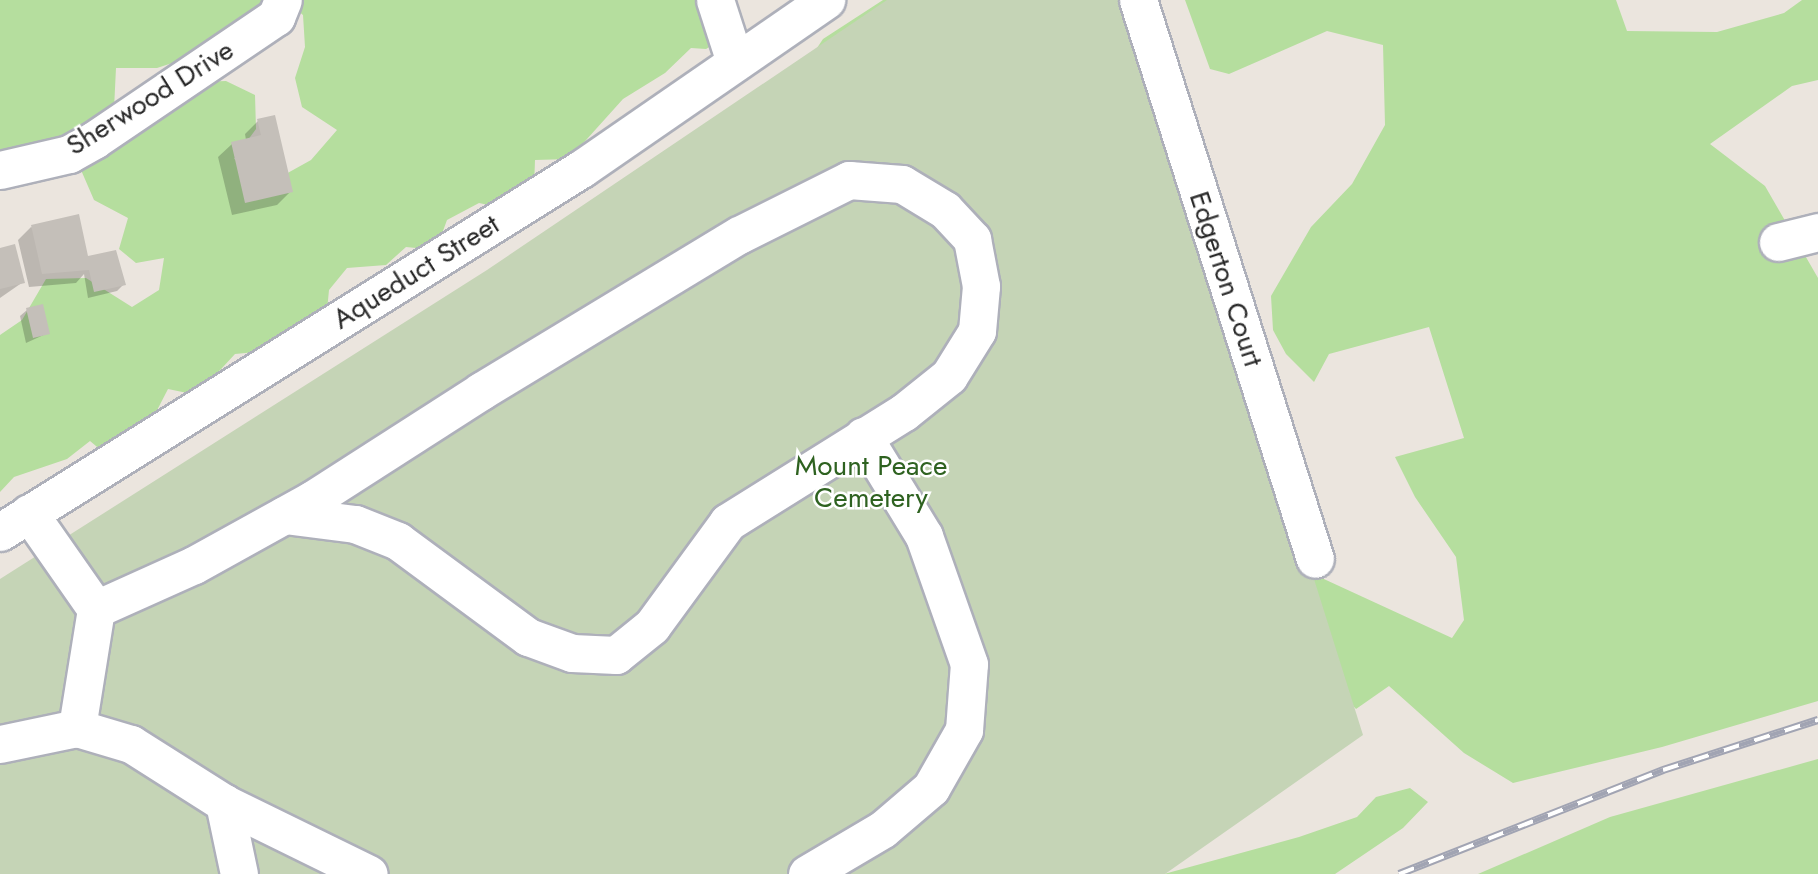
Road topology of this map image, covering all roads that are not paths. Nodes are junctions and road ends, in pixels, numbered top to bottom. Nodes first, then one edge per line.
1 (283, 0) edge
2 (715, 0) edge
3 (826, 0) edge
4 (1138, 0) edge
5 (735, 62) junction
6 (0, 170) edge
7 (1818, 232) edge
8 (1779, 242) dead end
9 (863, 436) junction
10 (285, 515) junction
11 (14, 522) edge
12 (1315, 559) dead end
13 (96, 609) junction
14 (77, 728) junction
15 (0, 744) edge
16 (224, 803) junction
17 (239, 874) edge
18 (369, 874) edge
19 (807, 874) edge

1 - 6 street, Sherwood Drive
2 - 5 street
3 - 5 street, Aqueduct Street
4 - 12 street, Edgerton Court
5 - 11 street, Aqueduct Street
7 - 8 street
9 - 10 street
9 - 10 street
9 - 19 street
10 - 13 street
11 - 13 street
13 - 14 street
14 - 15 street
14 - 16 street
16 - 17 street
16 - 18 street

